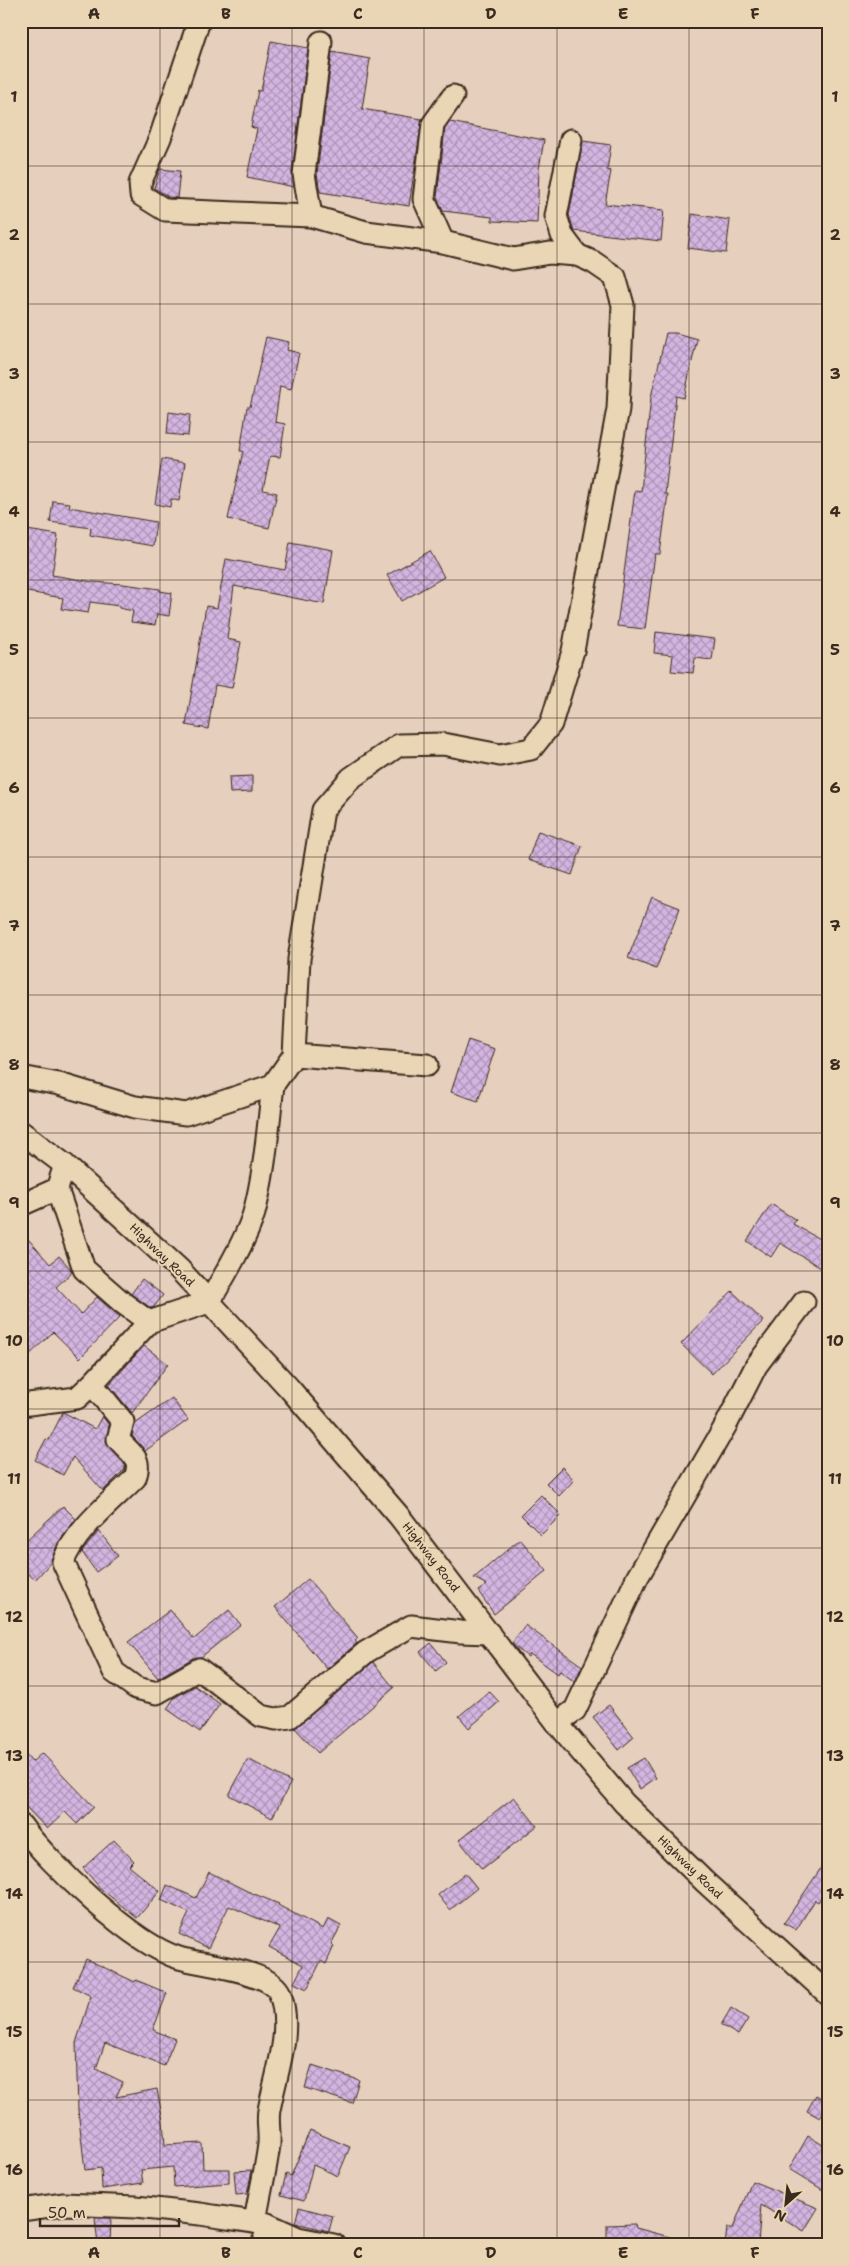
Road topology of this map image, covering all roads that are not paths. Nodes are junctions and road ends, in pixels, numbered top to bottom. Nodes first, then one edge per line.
1 (199, 21) edge
2 (321, 42) dead end
3 (453, 96) dead end
4 (571, 140) dead end
5 (311, 216) junction
6 (442, 242) junction
7 (577, 255) junction
8 (294, 1055) junction
9 (427, 1065) dead end
10 (21, 1077) edge
11 (273, 1085) junction
12 (21, 1132) edge
13 (65, 1165) junction
14 (57, 1189) junction
15 (21, 1205) edge
16 (209, 1302) junction
17 (804, 1302) dead end
18 (149, 1322) junction
19 (92, 1384) junction
20 (21, 1406) edge
21 (489, 1633) junction
22 (557, 1723) junction
23 (21, 1825) edge
24 (828, 1994) edge
25 (21, 2210) edge
26 (262, 2230) edge
27 (334, 2245) edge

1 - 5 street
2 - 5 street
3 - 6 street
4 - 7 street
5 - 6 street
6 - 7 street
7 - 8 street
8 - 9 street
8 - 11 street
10 - 11 street
11 - 16 street
12 - 13 street, Highway Road
13 - 14 street
13 - 16 street, Highway Road
14 - 15 street
14 - 18 street
16 - 18 street
16 - 21 street, Highway Road
17 - 22 street
18 - 19 street
19 - 20 street
19 - 21 street
21 - 22 street, Highway Road
22 - 24 street, Highway Road
23 - 26 street
25 - 26 street
26 - 27 street

